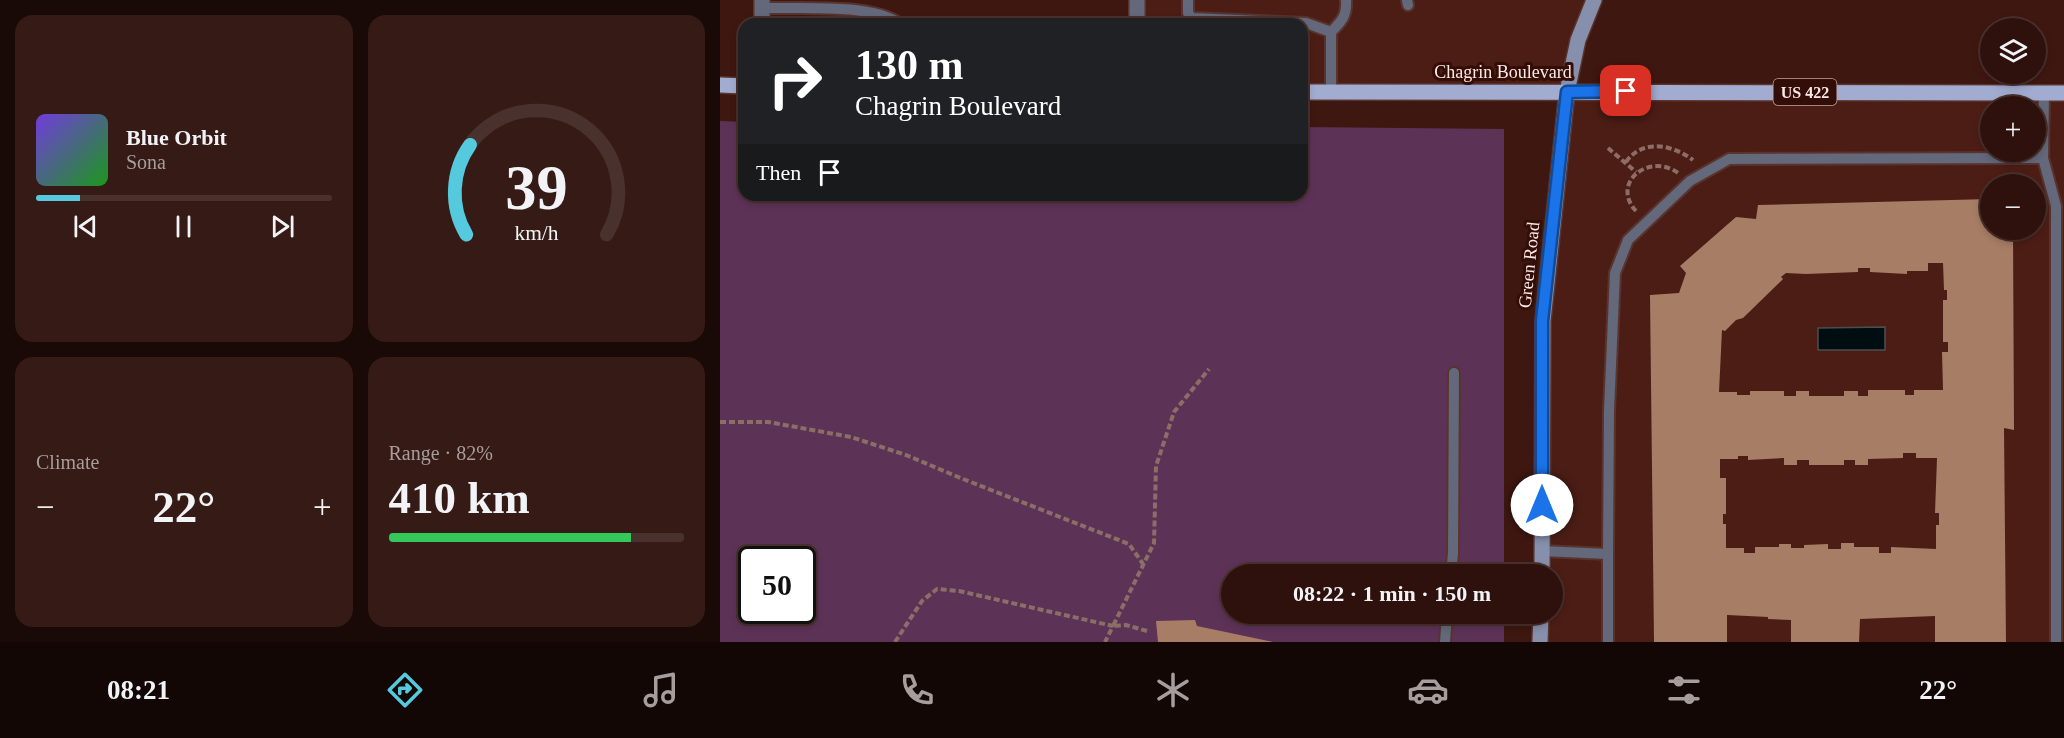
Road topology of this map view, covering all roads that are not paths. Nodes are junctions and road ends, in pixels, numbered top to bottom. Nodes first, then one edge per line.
1 (1137, 0) edge
2 (1188, 0) edge
3 (1347, 0) edge
4 (1593, 0) edge
5 (762, 4) edge
6 (892, 18) edge
7 (1137, 18) edge
8 (1192, 18) edge
9 (1308, 24) edge
10 (1331, 32) junction
11 (720, 85) edge
12 (738, 86) edge
13 (1308, 92) edge
14 (1331, 92) junction
15 (1567, 92) junction
16 (2044, 93) junction
17 (2064, 93) edge
18 (2044, 96) edge
19 (1980, 158) edge
20 (2044, 162) edge
21 (2055, 206) junction
22 (2064, 215) edge
23 (2056, 311) junction
24 (2064, 331) edge
25 (1454, 373) dead end
26 (1542, 551) junction
27 (1608, 554) junction
28 (1452, 564) edge
29 (1542, 564) edge
30 (1447, 624) edge
31 (1541, 624) edge
32 (1445, 642) edge
33 (1540, 642) edge
34 (1608, 642) edge
35 (2056, 642) edge

1 - 7 street
2 - 8 lane
3 - 10 lane
4 - 15 main road, Green Road
5 - 6 lane
9 - 10 lane
10 - 14 lane
11 - 12 main road
13 - 14 main road, Chagrin Boulevard / US 422
14 - 15 main road, Chagrin Boulevard / US 422
15 - 16 main road, Chagrin Boulevard / US 422
15 - 26 main road, Green Road
16 - 17 main road, Chagrin Boulevard / US 422
16 - 18 lane
19 - 27 lane
20 - 21 lane
21 - 22 lane
21 - 23 lane
23 - 24 lane
23 - 35 lane
25 - 28 lane
26 - 27 lane
26 - 29 main road, Green Road
27 - 34 lane
30 - 32 lane
31 - 33 main road

